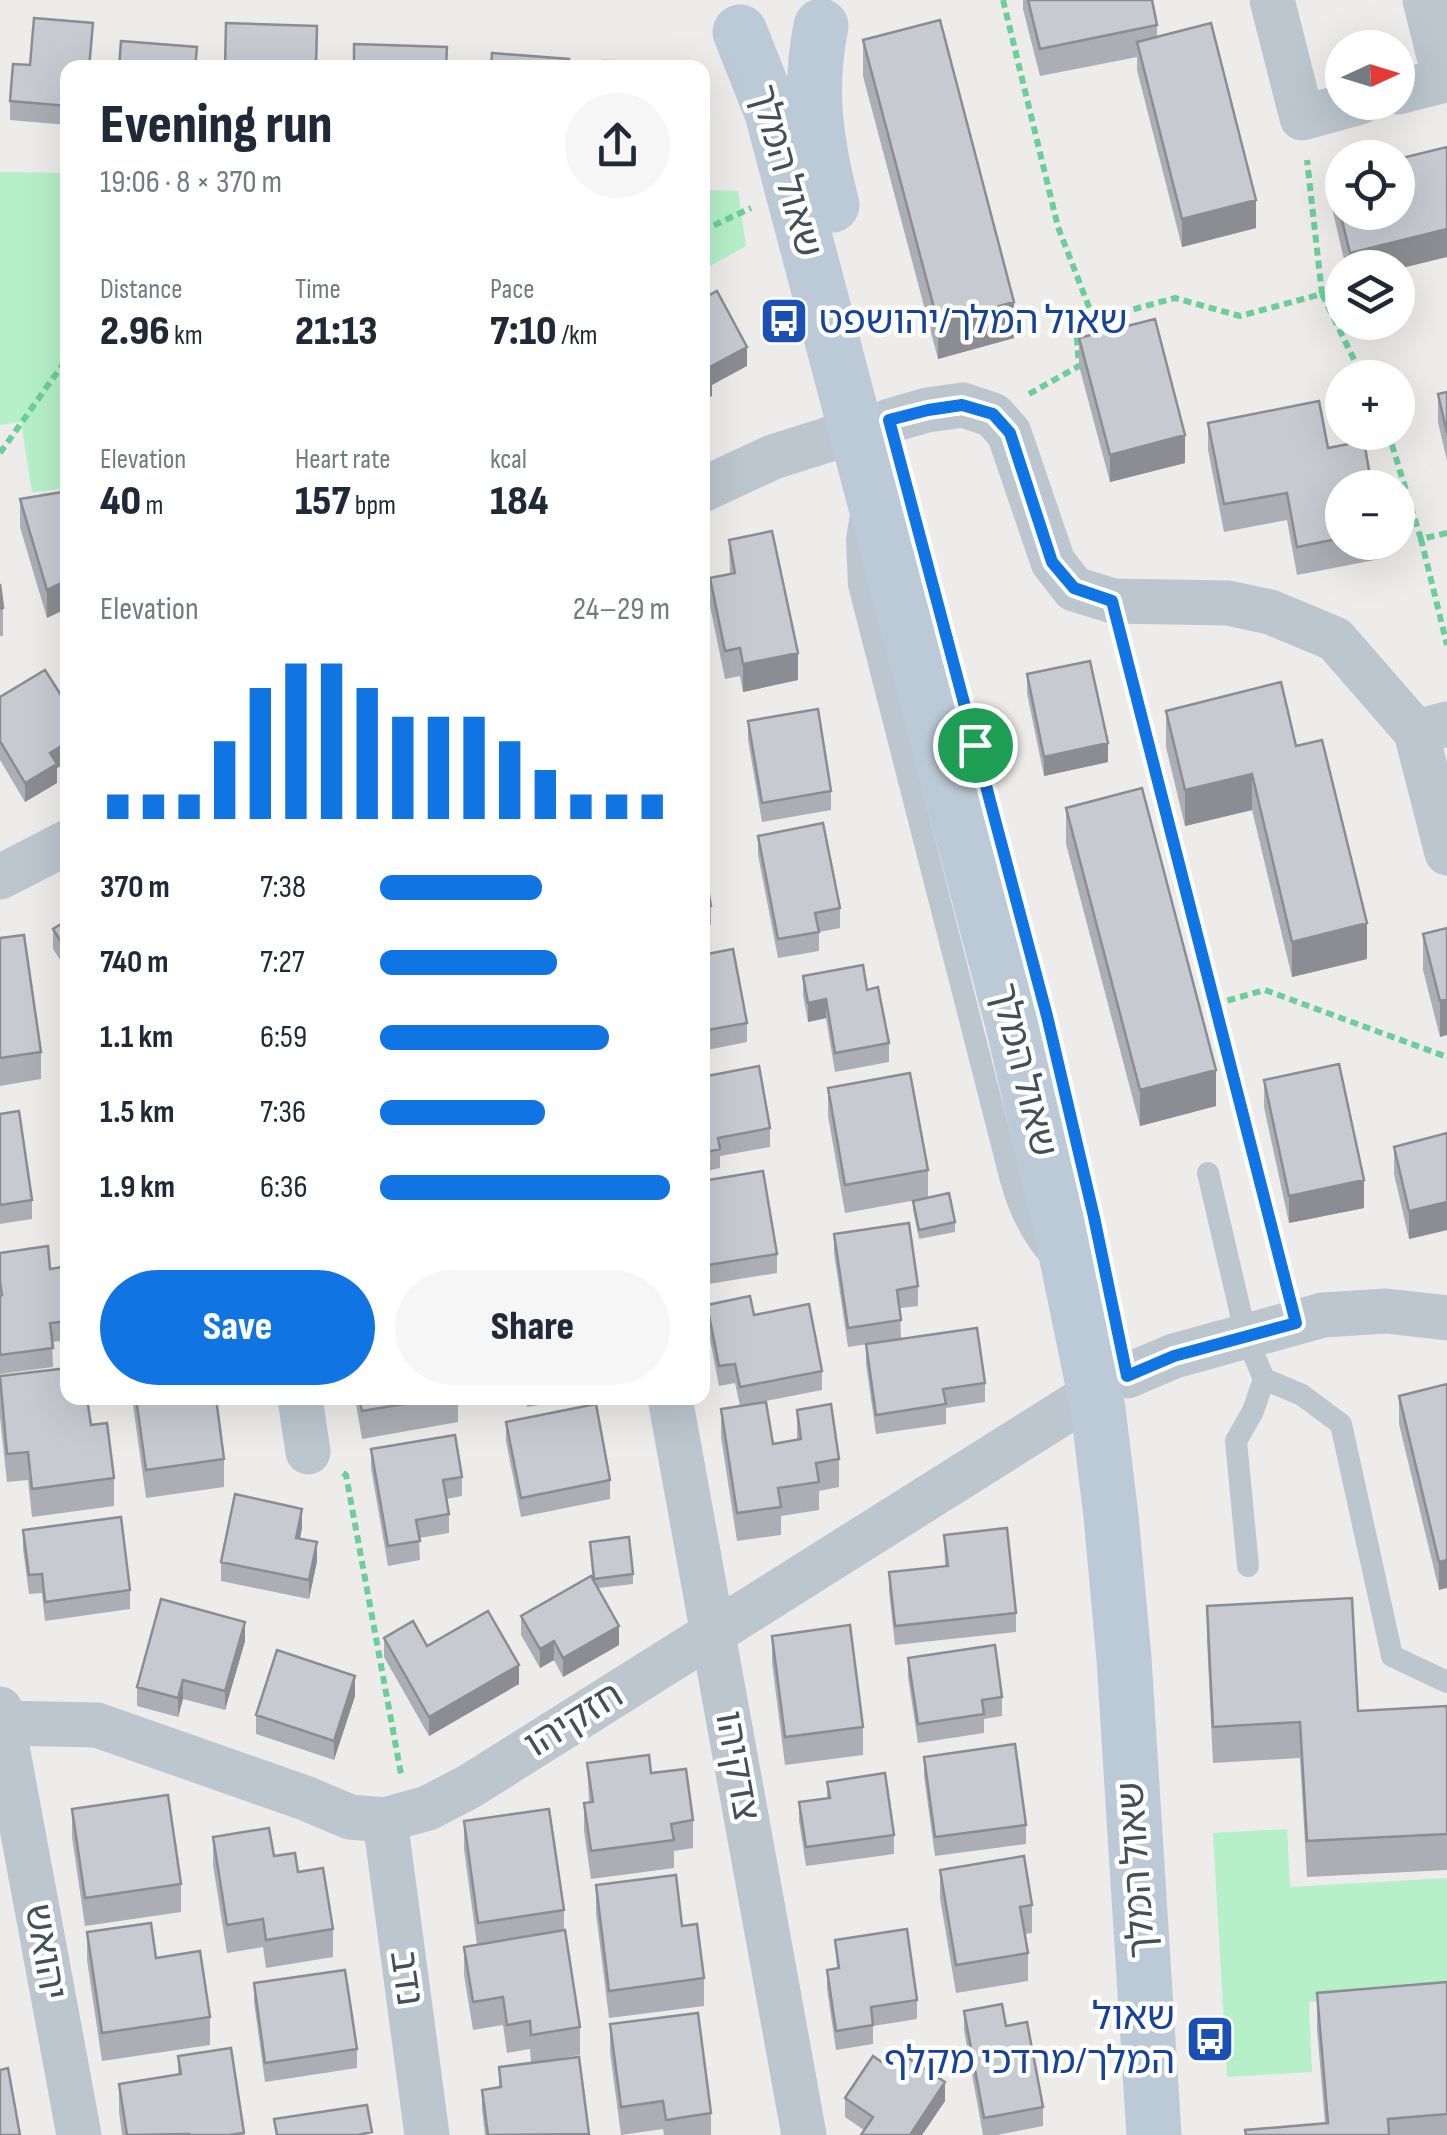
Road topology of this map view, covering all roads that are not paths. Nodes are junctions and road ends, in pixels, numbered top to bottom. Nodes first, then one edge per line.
1 (1272, 0) edge
2 (1425, 0) edge
3 (830, 13) edge
4 (726, 16) edge
5 (1415, 88) edge
6 (1325, 112) edge
7 (872, 426) junction
8 (710, 486) edge
9 (1431, 728) edge
10 (60, 846) edge
11 (1447, 852) edge
12 (0, 877) edge
13 (1208, 1173) dead end
14 (1447, 1318) edge
15 (1246, 1336) junction
16 (1264, 1379) junction
17 (1111, 1384) junction
18 (301, 1405) edge
19 (671, 1405) edge
20 (308, 1452) road end
21 (1248, 1566) dead end
22 (713, 1632) junction
23 (1447, 1682) edge
24 (1, 1716) edge
25 (385, 1820) junction
26 (78, 2135) edge
27 (427, 2135) edge
28 (804, 2135) edge
29 (1154, 2135) edge
30 (1190, 2135) edge

1 - 6 street
2 - 5 street
3 - 4 street
3 - 7 street, שאול המלך
4 - 7 street, שאול המלך
7 - 8 street
7 - 9 street
7 - 17 street, שאול המלך
7 - 17 street, שאול המלך
9 - 11 street
10 - 12 street
13 - 15 lane
14 - 15 street, חזקיהו
15 - 16 lane
15 - 17 street, חזקיהו
16 - 21 lane
16 - 23 lane
17 - 22 street, חזקיהו
17 - 29 street, שאול המלך
17 - 30 street, שאול המלך
18 - 20 street
19 - 22 street, צדקיהו
22 - 25 street, חזקיהו
22 - 28 street, צדקיהו
24 - 25 street, חזקיהו
24 - 26 street, יהואש
25 - 27 street, נדב

